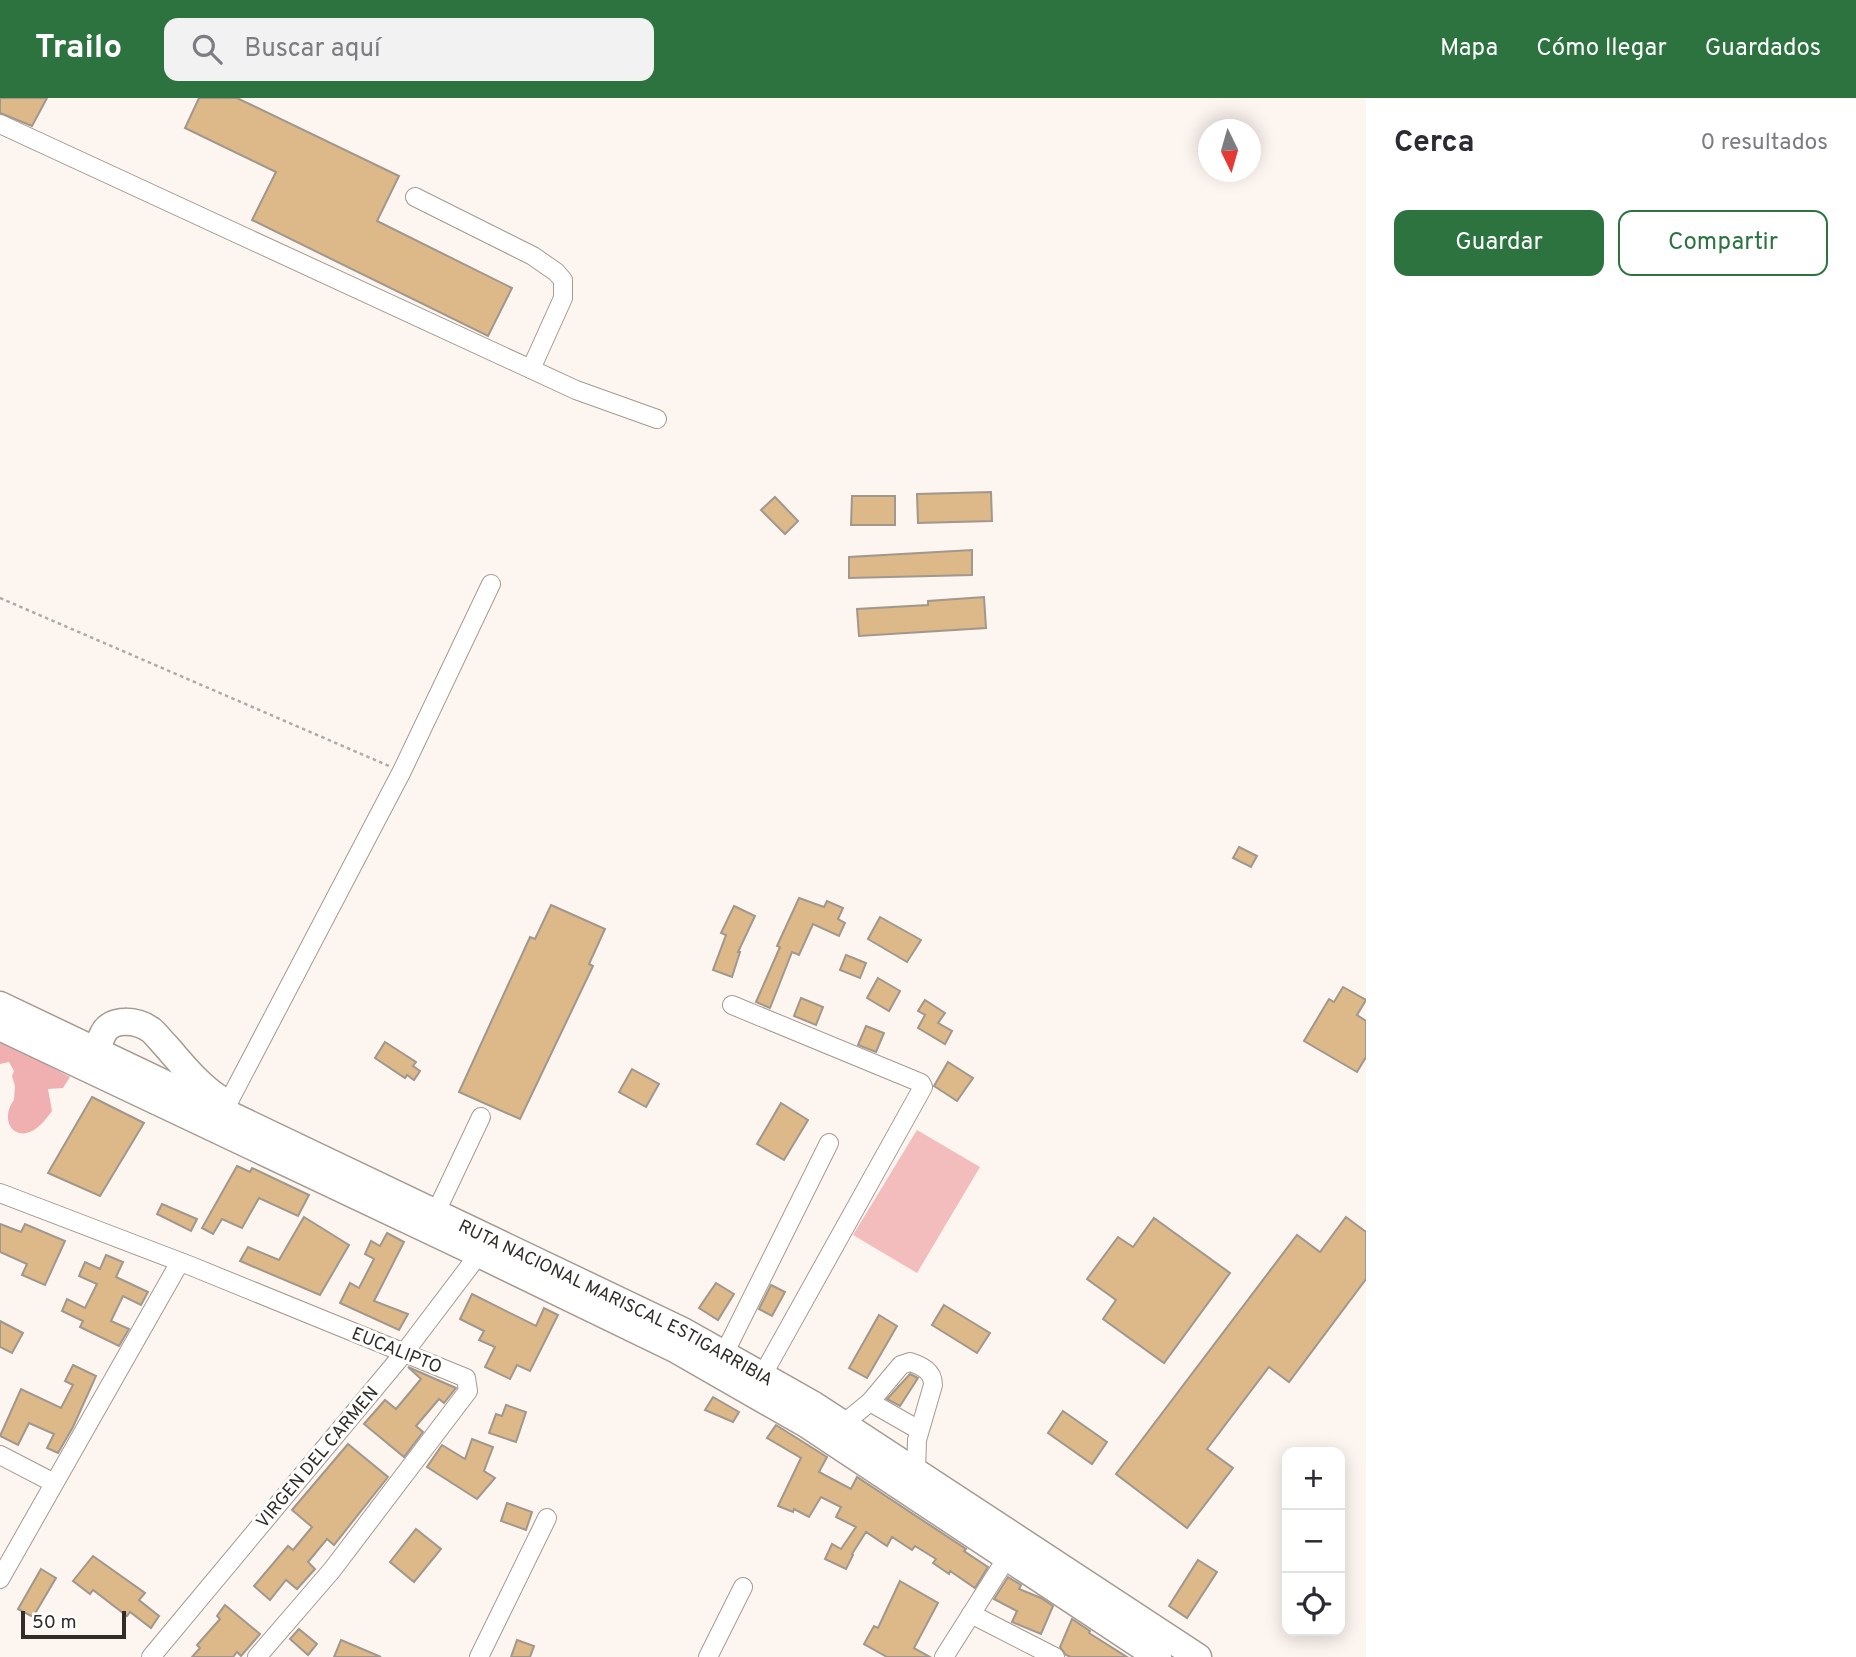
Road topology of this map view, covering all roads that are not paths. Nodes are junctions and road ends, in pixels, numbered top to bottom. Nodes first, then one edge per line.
1 (0, 124) edge
2 (415, 197) dead end
3 (531, 369) junction
4 (657, 419) dead end
5 (491, 584) dead end
6 (0, 1005) edge
7 (732, 1005) dead end
8 (0, 1027) edge
9 (99, 1063) junction
10 (228, 1103) junction
11 (481, 1116) dead end
12 (829, 1143) dead end
13 (330, 1162) junction
14 (0, 1193) edge
15 (436, 1212) junction
16 (479, 1254) junction
17 (180, 1262) junction
18 (404, 1353) junction
19 (724, 1354) junction
20 (762, 1376) junction
21 (870, 1402) junction
22 (843, 1424) junction
23 (919, 1430) junction
24 (0, 1455) edge
25 (916, 1472) junction
26 (54, 1483) junction
27 (547, 1518) dead end
28 (1008, 1556) junction
29 (0, 1579) edge
30 (743, 1587) dead end
31 (971, 1614) junction
32 (151, 1657) edge
33 (257, 1657) edge
34 (479, 1657) edge
35 (708, 1657) edge
36 (944, 1657) edge
37 (1055, 1657) edge
38 (1158, 1657) edge
39 (1198, 1657) edge

1 - 3 street
2 - 3 street
3 - 4 street
5 - 10 street
6 - 9 highway, RUTA NACIONAL MARISCAL ESTIGARRIBIA
7 - 20 street
8 - 9 highway, RUTA NACIONAL MARISCAL ESTIGARRIBIA
9 - 10 highway
9 - 13 highway, RUTA NACIONAL MARISCAL ESTIGARRIBIA
9 - 16 highway, RUTA NACIONAL MARISCAL ESTIGARRIBIA
10 - 13 highway
11 - 15 street
12 - 19 street
13 - 15 highway, RUTA NACIONAL MARISCAL ESTIGARRIBIA
14 - 17 street, EUCALIPTO
15 - 19 highway, RUTA NACIONAL MARISCAL ESTIGARRIBIA
16 - 18 street, VIRGEN DEL CARMEN
16 - 28 highway, RUTA NACIONAL MARISCAL ESTIGARRIBIA
17 - 18 street, EUCALIPTO
17 - 26 street
18 - 32 street, VIRGEN DEL CARMEN
18 - 33 street, EUCALIPTO
19 - 20 highway, RUTA NACIONAL MARISCAL ESTIGARRIBIA
20 - 22 highway, RUTA NACIONAL MARISCAL ESTIGARRIBIA
21 - 22 street
21 - 23 street
21 - 23 street
22 - 25 highway, RUTA NACIONAL MARISCAL ESTIGARRIBIA
23 - 25 street
24 - 26 street
25 - 39 highway, RUTA NACIONAL MARISCAL ESTIGARRIBIA
26 - 29 street
27 - 34 street
28 - 31 street
28 - 38 highway, RUTA NACIONAL MARISCAL ESTIGARRIBIA
30 - 35 street
31 - 36 street
31 - 37 street

